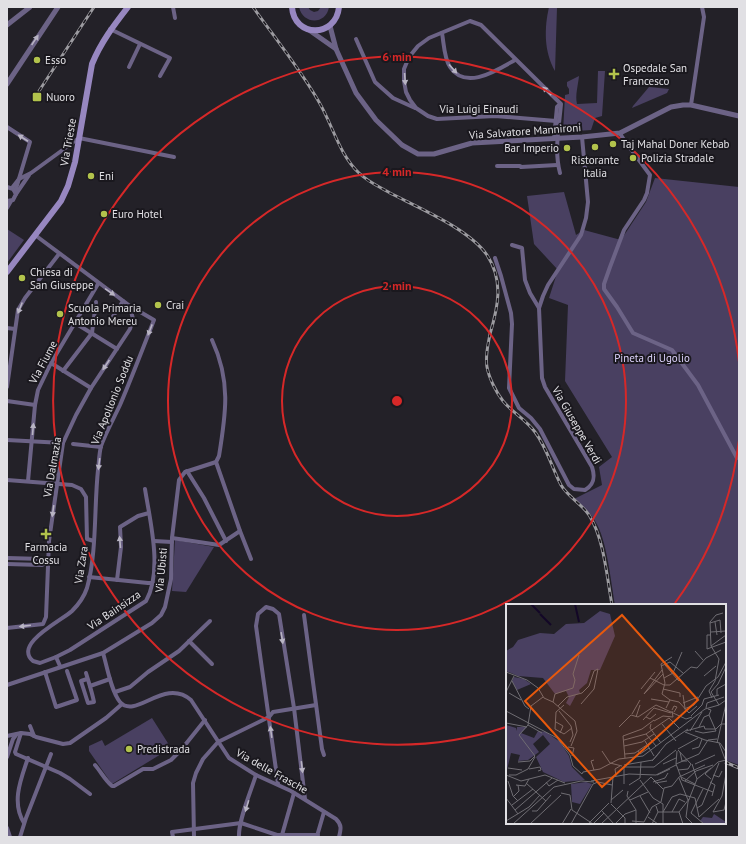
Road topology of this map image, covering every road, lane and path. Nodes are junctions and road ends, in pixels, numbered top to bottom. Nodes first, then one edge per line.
1 (30, 7) edge
2 (58, 7) edge
3 (128, 7) edge
4 (173, 7) edge
5 (292, 7) edge
6 (340, 7) edge
7 (702, 7) edge
8 (175, 18) dead end
9 (7, 25) edge
10 (330, 26) junction
11 (110, 29) junction
12 (309, 30) junction
13 (442, 33) junction
14 (356, 39) dead end
15 (140, 44) junction
16 (336, 49) junction
17 (515, 60) junction
18 (129, 67) dead end
19 (160, 76) dead end
20 (7, 84) edge
21 (561, 104) junction
22 (691, 105) junction
23 (416, 108) junction
24 (739, 116) edge
25 (556, 121) junction
26 (7, 127) edge
27 (620, 133) junction
28 (582, 137) junction
29 (79, 138) junction
30 (556, 138) junction
31 (174, 156) dead end
32 (557, 165) junction
33 (497, 166) dead end
34 (31, 173) junction
35 (560, 173) dead end
36 (20, 179) junction
37 (7, 187) edge
38 (14, 191) junction
39 (9, 201) edge
40 (7, 208) edge
41 (34, 235) junction
42 (512, 245) dead end
43 (59, 254) junction
44 (495, 258) dead end
45 (7, 272) edge
46 (98, 284) junction
47 (123, 301) junction
48 (96, 302) dead end
49 (130, 306) junction
50 (539, 308) junction
51 (112, 318) dead end
52 (75, 323) junction
53 (7, 328) edge
54 (15, 329) junction
55 (92, 333) junction
56 (212, 340) dead end
57 (117, 350) junction
58 (51, 363) junction
59 (63, 371) junction
60 (7, 387) edge
61 (91, 388) junction
62 (7, 401) edge
63 (35, 404) junction
64 (7, 440) edge
65 (32, 441) junction
66 (63, 443) junction
67 (73, 444) dead end
68 (101, 446) junction
69 (737, 458) dead end
70 (216, 462) junction
71 (187, 471) junction
72 (7, 480) edge
73 (28, 482) junction
74 (57, 485) junction
75 (145, 489) dead end
76 (149, 513) junction
77 (240, 531) junction
78 (172, 540) junction
79 (94, 541) junction
80 (226, 541) junction
81 (154, 542) junction
82 (7, 558) edge
83 (25, 559) junction
84 (251, 559) dead end
85 (48, 562) junction
86 (7, 564) edge
87 (25, 565) junction
88 (90, 577) junction
89 (117, 580) junction
90 (153, 583) junction
91 (304, 615) dead end
92 (210, 621) dead end
93 (7, 628) edge
94 (189, 642) junction
95 (103, 653) junction
96 (56, 657) junction
97 (212, 664) dead end
98 (60, 666) junction
99 (67, 671) dead end
100 (45, 672) junction
101 (86, 674) dead end
102 (88, 679) junction
103 (110, 679) junction
104 (7, 685) edge
105 (90, 686) junction
106 (115, 692) junction
107 (122, 704) junction
108 (316, 705) junction
109 (294, 708) junction
110 (269, 716) junction
111 (205, 720) junction
112 (30, 726) dead end
113 (21, 733) junction
114 (7, 735) edge
115 (16, 735) junction
116 (35, 737) junction
117 (218, 742) junction
118 (51, 754) dead end
119 (324, 755) dead end
120 (7, 757) edge
121 (28, 758) junction
122 (94, 765) dead end
123 (46, 766) junction
124 (256, 774) junction
125 (278, 784) junction
126 (294, 793) junction
127 (90, 794) dead end
128 (304, 799) junction
129 (324, 812) junction
130 (24, 823) junction
131 (241, 823) junction
132 (7, 828) edge
133 (194, 828) junction
134 (282, 835) junction
135 (318, 836) edge
136 (10, 837) edge
137 (20, 837) edge
138 (173, 837) edge
139 (194, 837) edge
140 (240, 837) edge
141 (339, 837) edge

1 - 9 street
20 -> 2 street
3 - 11 main road, Via Trieste
4 - 8 street
5 - 12 main road
6 - 10 main road
7 - 22 street
10 - 12 main road
10 - 16 street, Via Salvatore Mannironi
11 - 15 street
11 - 29 main road, Via Trieste
12 - 16 street
13 - 17 street, Via Luigi Einaudi
13 -> 17 street
13 -> 23 street, Via Luigi Einaudi
14 - 23 street
15 - 18 street
15 - 19 street
16 - 30 street, Via Salvatore Mannironi
21 -> 17 street, Via Luigi Einaudi
21 - 25 street
21 - 30 street
22 - 24 street, Via Salvatore Mannironi
22 - 27 street, Via Salvatore Mannironi
23 - 25 street, Via Luigi Einaudi
25 - 30 street
36 -> 26 street
27 - 28 street, Via Salvatore Mannironi
27 - 69 street
28 - 30 street, Via Salvatore Mannironi
28 - 50 street, Via Giuseppe Verdi
29 - 31 street
29 - 34 street
29 - 41 main road, Via Trieste
30 - 32 street
32 - 33 street
32 - 35 street
34 - 36 street
34 - 38 street
36 - 38 street
37 - 38 street
38 - 39 street
39 - 40 street
41 - 43 street
41 - 45 main road, Via Trieste
42 - 50 street
43 - 46 street
43 -> 54 street
44 - 50 street, Via Giuseppe Verdi
46 -> 47 street
46 - 52 street, Via Fiume
47 - 49 street
47 - 51 street
48 - 55 street
49 - 57 street, Via Dalmazia
49 -> 68 street, Via Apollonio Soddu
52 - 55 street
52 - 58 street, Via Fiume
53 - 54 street
54 - 60 street
55 - 57 street
55 - 59 street
56 - 70 street
57 -> 61 street, Via Dalmazia
58 - 59 street
58 - 63 street, Via Fiume
59 - 61 street
61 - 66 street, Via Dalmazia
62 - 63 street
65 -> 63 street, Via Fiume
64 - 65 street
65 - 66 street
65 - 73 street, Via Fiume
66 - 74 street, Via Dalmazia
67 - 68 street
68 -> 79 street, Via Apollonio Soddu
70 - 71 street
70 - 77 street
71 - 78 street, Via Ubisti
71 - 80 street
72 - 73 street
73 - 74 street
74 - 79 street, Via Zara
74 -> 85 street, Via Dalmazia
75 - 76 street, Via Bainsizza
76 - 81 street, Via Bainsizza
89 -> 76 street
77 - 80 street
77 - 84 street
78 - 80 street
78 - 81 street
78 - 95 street, Via Ubisti
79 - 88 street, Via Zara
81 - 90 street, Via Bainsizza
82 - 83 street
83 - 85 street
83 - 87 street
85 - 87 street
85 -> 93 street, Via Dalmazia
86 - 87 street
88 - 89 street
88 - 96 street, Via Zara
89 - 90 street
90 - 96 street, Via Bainsizza
91 - 108 street
92 - 94 street
94 - 97 street
94 - 106 street
95 - 98 street, Via Ubisti
95 - 103 street
96 - 98 street
98 - 100 street, Via Ubisti
99 - 100 street
100 - 104 street, Via Ubisti
101 - 102 street
102 - 105 street
102 - 105 street
103 - 105 street
103 - 106 street
106 - 107 street
107 - 111 street, Via delle Frasche
107 - 116 street
108 - 109 street
108 - 119 street
109 - 110 street
110 -> 109 street
109 -> 128 street
110 - 117 street
125 -> 110 street
111 - 117 street, Via delle Frasche
111 - 122 street
112 - 116 street
113 - 115 street
113 - 116 street
113 - 121 street
114 - 115 street
115 - 120 street
117 - 124 street, Via delle Frasche
117 - 133 street
118 - 123 street
121 - 123 street
121 - 130 street
123 - 127 street
123 - 130 street
124 - 125 street, Via delle Frasche
124 -> 131 street
125 - 126 street, Via delle Frasche
126 - 128 street, Via delle Frasche
126 - 134 street
128 - 129 street, Via delle Frasche
129 - 135 street
129 - 141 street, Via delle Frasche
130 - 137 street
131 - 133 street
131 - 134 street
131 - 140 street
132 - 136 street
133 - 138 street
133 - 139 street
134 - 135 street

